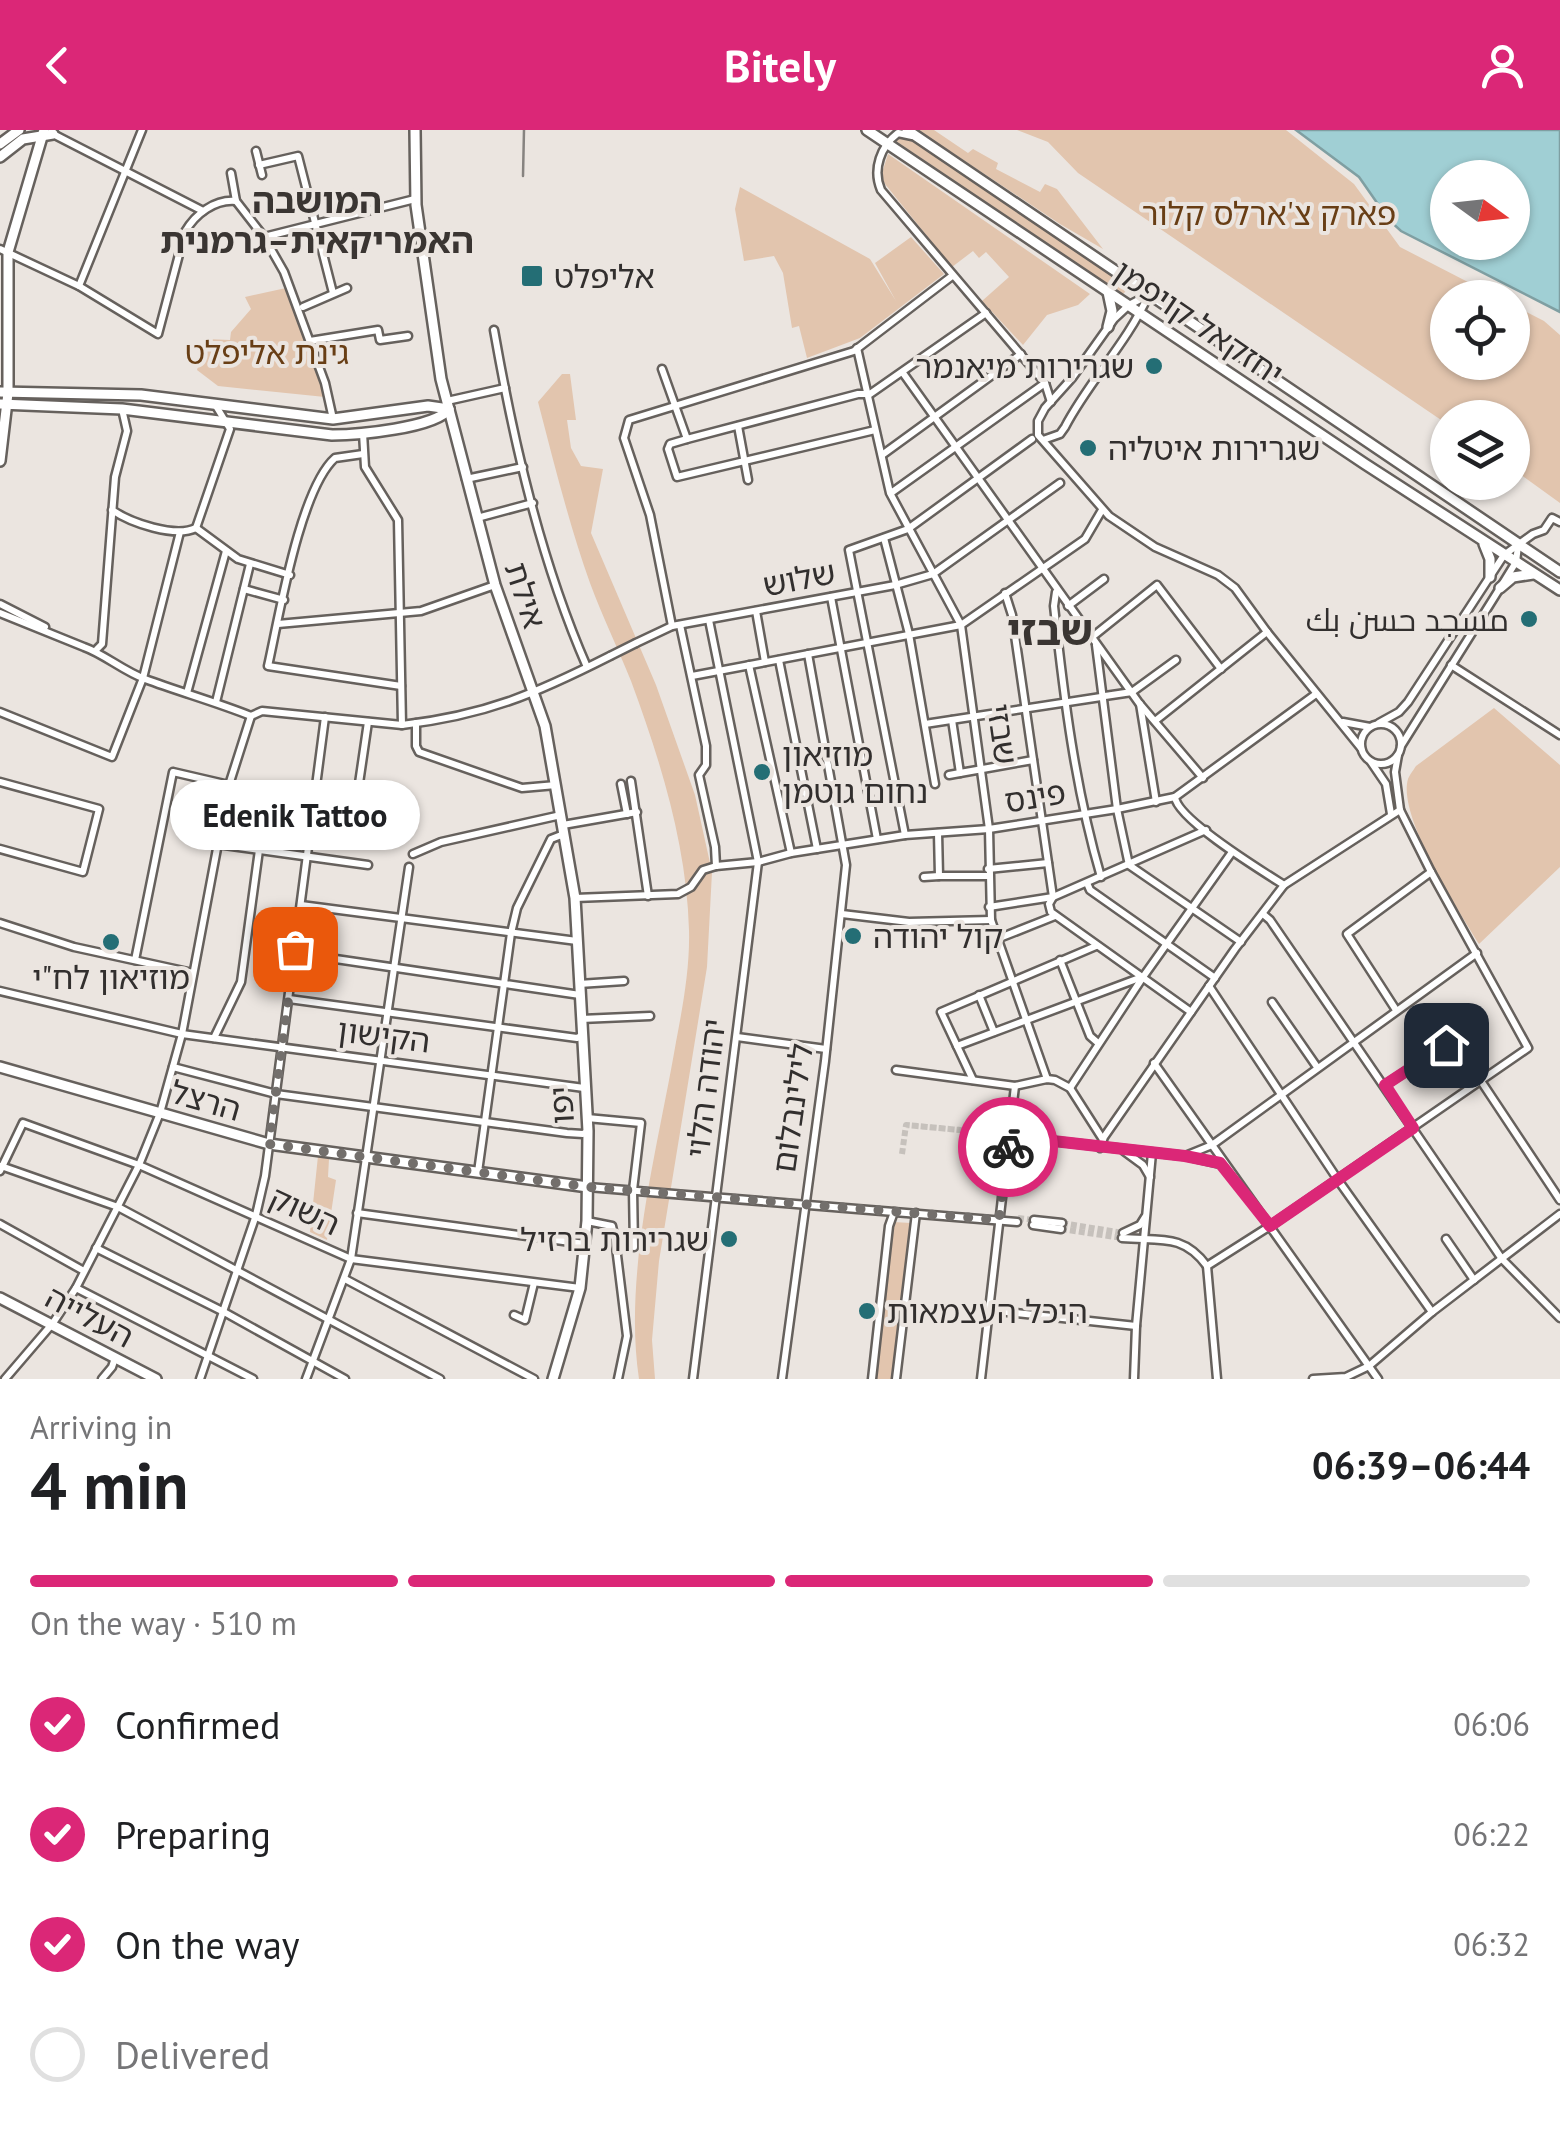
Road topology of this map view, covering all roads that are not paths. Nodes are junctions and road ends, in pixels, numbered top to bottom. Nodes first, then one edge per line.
1 (20, 130) edge
2 (142, 130) edge
3 (414, 130) edge
4 (867, 130) edge
5 (907, 130) edge
6 (48, 132) edge
7 (922, 141) junction
8 (0, 144) edge
9 (886, 144) junction
10 (12, 147) junction
11 (256, 151) dead end
12 (0, 157) edge
13 (34, 158) junction
14 (260, 165) junction
15 (124, 169) junction
16 (230, 174) dead end
17 (262, 175) dead end
18 (415, 199) junction
19 (236, 201) junction
20 (203, 211) junction
21 (316, 223) junction
22 (264, 237) junction
23 (4, 250) edge
24 (952, 276) junction
25 (78, 286) junction
26 (348, 288) dead end
27 (1106, 290) junction
28 (333, 293) junction
29 (1148, 296) junction
30 (1129, 305) junction
31 (303, 307) dead end
32 (986, 313) junction
33 (1140, 313) junction
34 (1108, 326) junction
35 (494, 330) dead end
36 (408, 336) dead end
37 (310, 340) junction
38 (858, 348) junction
39 (1021, 354) junction
40 (662, 369) dead end
41 (903, 373) junction
42 (1045, 383) junction
43 (504, 388) junction
44 (8, 393) edge
45 (870, 394) junction
46 (1051, 403) junction
47 (674, 404) junction
48 (8, 405) edge
49 (445, 405) junction
50 (216, 406) junction
51 (122, 409) junction
52 (333, 419) junction
53 (936, 419) junction
54 (229, 424) junction
55 (738, 426) junction
56 (875, 430) junction
57 (363, 434) junction
58 (1060, 434) junction
59 (687, 438) junction
60 (1032, 439) dead end
61 (1042, 440) junction
62 (957, 447) junction
63 (363, 454) junction
64 (882, 455) junction
65 (0, 460) edge
66 (746, 461) junction
67 (1058, 461) junction
68 (523, 466) junction
69 (466, 480) junction
70 (748, 480) dead end
71 (979, 480) junction
72 (1060, 482) dead end
73 (890, 493) junction
74 (533, 502) junction
75 (112, 510) junction
76 (1102, 510) junction
77 (477, 518) junction
78 (1010, 520) junction
79 (1560, 522) edge
80 (196, 528) junction
81 (908, 528) junction
82 (180, 532) junction
83 (884, 538) junction
84 (1482, 542) junction
85 (1518, 546) junction
86 (226, 552) junction
87 (1504, 555) junction
88 (1516, 562) junction
89 (250, 564) junction
90 (1043, 568) junction
91 (1560, 572) edge
92 (290, 574) junction
93 (933, 574) junction
94 (1538, 576) junction
95 (1490, 577) junction
96 (1104, 579) dead end
97 (896, 585) junction
98 (495, 586) junction
99 (1500, 588) junction
100 (244, 589) junction
101 (1560, 590) edge
102 (1057, 591) junction
103 (858, 592) junction
104 (1005, 593) junction
105 (831, 597) junction
106 (284, 600) junction
107 (0, 604) edge
108 (1068, 606) junction
109 (756, 611) junction
110 (0, 613) edge
111 (398, 613) junction
112 (709, 620) junction
113 (278, 624) junction
114 (676, 625) junction
115 (961, 625) junction
116 (1267, 632) junction
117 (54, 634) junction
118 (909, 634) junction
119 (1093, 641) junction
120 (866, 642) junction
121 (839, 648) junction
122 (97, 650) junction
123 (808, 654) junction
124 (780, 660) junction
125 (1176, 660) dead end
126 (765, 662) junction
127 (749, 665) junction
128 (1451, 665) junction
129 (587, 667) junction
130 (1220, 669) junction
131 (716, 670) junction
132 (692, 676) junction
133 (144, 678) junction
134 (401, 686) junction
135 (187, 692) junction
136 (1132, 692) junction
137 (532, 694) junction
138 (1316, 694) junction
139 (1103, 696) junction
140 (216, 702) junction
141 (1064, 702) junction
142 (1139, 703) junction
143 (1026, 708) junction
144 (0, 712) edge
145 (250, 716) junction
146 (975, 716) junction
147 (325, 717) junction
148 (952, 720) junction
149 (1338, 720) junction
150 (368, 722) junction
151 (1155, 722) junction
152 (416, 724) junction
153 (925, 724) junction
154 (402, 725) junction
155 (1375, 725) junction
156 (1560, 735) edge
157 (1401, 746) junction
158 (1361, 748) junction
159 (1398, 755) junction
160 (1032, 760) junction
161 (1370, 761) junction
162 (983, 769) junction
163 (960, 773) junction
164 (949, 775) dead end
165 (1202, 778) junction
166 (631, 781) dead end
167 (0, 782) edge
168 (621, 784) dead end
169 (935, 784) dead end
170 (229, 785) junction
171 (556, 785) junction
172 (315, 791) junction
173 (1175, 796) junction
174 (356, 797) junction
175 (1156, 802) junction
176 (1117, 810) junction
177 (1400, 810) junction
178 (637, 812) junction
179 (627, 814) junction
180 (1082, 814) junction
181 (1390, 816) junction
182 (1040, 820) junction
183 (563, 825) junction
184 (990, 829) junction
185 (1206, 830) junction
186 (365, 831) dead end
187 (904, 834) junction
188 (938, 834) junction
189 (877, 839) junction
190 (216, 844) junction
191 (844, 844) junction
192 (0, 849) edge
193 (817, 849) junction
194 (259, 850) junction
195 (1232, 852) junction
196 (791, 853) junction
197 (413, 854) dead end
198 (307, 857) junction
199 (758, 862) junction
200 (1048, 863) junction
201 (1129, 864) junction
202 (368, 865) dead end
203 (716, 866) junction
204 (409, 868) dead end
205 (988, 872) junction
206 (1431, 872) junction
207 (939, 876) junction
208 (1101, 876) junction
209 (924, 878) dead end
210 (1087, 883) junction
211 (1284, 885) junction
212 (648, 896) junction
213 (1053, 897) junction
214 (575, 898) junction
215 (301, 905) junction
216 (989, 907) junction
217 (1192, 910) junction
218 (842, 914) junction
219 (1262, 914) junction
220 (1055, 916) junction
221 (399, 918) junction
222 (991, 920) junction
223 (0, 923) edge
224 (511, 933) junction
225 (997, 939) junction
226 (579, 942) junction
227 (1241, 942) junction
228 (1167, 943) junction
229 (1098, 946) junction
230 (1478, 952) junction
231 (294, 953) junction
232 (135, 960) junction
233 (1060, 960) junction
234 (392, 968) junction
235 (193, 973) junction
236 (1143, 977) junction
237 (1214, 978) junction
238 (1010, 980) junction
239 (504, 981) junction
240 (624, 981) dead end
241 (1209, 986) junction
242 (580, 989) junction
243 (0, 991) edge
244 (980, 995) junction
245 (289, 999) junction
246 (1076, 1000) junction
247 (1272, 1002) dead end
248 (1396, 1010) junction
249 (385, 1012) junction
250 (1191, 1012) junction
251 (650, 1016) dead end
252 (582, 1019) junction
253 (1025, 1020) junction
254 (1476, 1024) dead end
255 (498, 1026) junction
256 (994, 1032) junction
257 (182, 1034) junction
258 (582, 1035) junction
259 (736, 1037) junction
260 (214, 1038) junction
261 (1355, 1041) junction
262 (1098, 1042) junction
263 (282, 1046) junction
264 (957, 1046) junction
265 (826, 1049) junction
266 (380, 1060) junction
267 (1154, 1063) junction
268 (0, 1067) edge
269 (174, 1067) junction
270 (1318, 1067) junction
271 (896, 1070) dead end
272 (491, 1074) junction
273 (1047, 1079) junction
274 (973, 1080) junction
275 (1480, 1082) junction
276 (1385, 1085) junction
277 (1015, 1086) junction
278 (1070, 1088) junction
279 (586, 1089) junction
280 (276, 1094) junction
281 (1281, 1095) junction
282 (372, 1105) junction
283 (160, 1113) junction
284 (587, 1118) junction
285 (486, 1122) junction
286 (1413, 1128) junction
287 (588, 1131) junction
288 (1009, 1136) junction
289 (269, 1144) junction
290 (1101, 1144) junction
291 (1212, 1145) junction
292 (1123, 1150) junction
293 (1153, 1154) junction
294 (1185, 1156) junction
295 (365, 1158) junction
296 (139, 1165) junction
297 (1224, 1165) junction
298 (1, 1167) edge
299 (478, 1172) junction
300 (1150, 1178) junction
301 (1338, 1180) junction
302 (588, 1187) junction
303 (633, 1190) junction
304 (717, 1198) junction
305 (1560, 1200) edge
306 (804, 1205) junction
307 (118, 1207) junction
308 (894, 1212) junction
309 (357, 1213) junction
310 (916, 1213) junction
311 (1147, 1213) junction
312 (1560, 1214) edge
313 (256, 1215) junction
314 (999, 1220) junction
315 (1018, 1220) tunnel mouth
316 (587, 1221) junction
317 (1034, 1223) tunnel mouth
318 (0, 1224) edge
319 (1061, 1226) tunnel mouth
320 (1270, 1226) junction
321 (1446, 1239) dead end
322 (1145, 1240) junction
323 (586, 1244) junction
324 (634, 1247) dead end
325 (96, 1248) junction
326 (351, 1259) junction
327 (1502, 1259) junction
328 (1207, 1266) junction
329 (84, 1271) junction
330 (238, 1272) junction
331 (346, 1279) junction
332 (1474, 1280) junction
333 (534, 1283) junction
334 (76, 1288) junction
335 (580, 1288) junction
336 (0, 1298) edge
337 (988, 1310) junction
338 (224, 1312) junction
339 (1432, 1312) junction
340 (514, 1315) dead end
341 (329, 1319) junction
342 (1560, 1319) edge
343 (53, 1323) junction
344 (1136, 1326) junction
345 (210, 1356) junction
346 (115, 1358) junction
347 (313, 1362) junction
348 (1369, 1366) junction
349 (5, 1379) edge
350 (102, 1379) edge
351 (156, 1379) edge
352 (200, 1379) edge
353 (252, 1379) edge
354 (306, 1379) edge
355 (345, 1379) edge
356 (440, 1379) edge
357 (534, 1379) edge
358 (552, 1379) edge
359 (618, 1379) edge
360 (693, 1379) edge
361 (782, 1379) edge
362 (872, 1379) edge
363 (896, 1379) edge
364 (981, 1379) edge
365 (1134, 1379) edge
366 (1217, 1379) edge
367 (1312, 1379) edge
368 (1378, 1379) edge

1 - 8 main road
2 - 15 street
3 - 18 main road, אילת
4 - 9 main road, יחזקאל קויפמן
5 - 7 main road, יחזקאל קויפמן
6 - 10 main road
6 - 13 main road
6 - 15 street
7 - 9 street
7 - 29 main road, יחזקאל קויפמן
9 - 24 street
9 - 27 main road, יחזקאל קויפמן
10 - 12 main road
10 - 13 main road
11 - 14 street
13 - 23 main road
14 - 17 street
14 - 21 street
15 - 20 street
15 - 25 street
16 - 19 street
18 - 21 street
18 - 49 main road, אילת
19 - 20 street
19 - 22 street
20 - 25 street
21 - 22 street
21 - 28 street
22 - 37 street
23 - 25 street
23 - 44 main road
24 - 32 street
24 - 38 street
26 - 28 street
27 - 30 main road, יחזקאל קויפמן
27 - 34 main road
28 - 31 street
29 - 30 street
29 - 33 street
29 - 85 main road, יחזקאל קויפמן
30 - 33 main road, יחזקאל קויפמן
30 - 34 street
32 - 39 street
32 - 41 street
33 - 58 street
33 - 84 main road, יחזקאל קויפמן
34 - 46 street
35 - 43 street
36 - 37 street
37 - 52 street
38 - 45 street, שבזי
38 - 47 street
39 - 42 street
39 - 53 street
40 - 47 street
41 - 45 street
41 - 53 street
42 - 46 street
42 - 62 street
43 - 49 street
43 - 68 street
44 - 48 main road
44 - 50 main road
45 - 55 street
45 - 56 street, שבזי
46 - 61 street
47 - 59 street
47 - 114 street
48 - 51 main road
48 - 65 main road
49 - 52 main road
49 - 57 main road
49 - 69 main road, אילת
50 - 52 main road
50 - 54 street
51 - 54 main road
51 - 75 street
53 - 62 street
53 - 64 street
54 - 57 main road
54 - 80 street
55 - 59 street
55 - 66 street
56 - 64 street, שבזי
56 - 66 street
57 - 63 street
58 - 61 street
58 - 67 street
59 - 66 street
60 - 71 street
61 - 67 street
62 - 71 street
62 - 73 street
63 - 92 street
63 - 111 street
64 - 73 street, שבזי
66 - 70 street
67 - 76 street
68 - 69 street
68 - 74 street
69 - 77 main road, אילת
71 - 78 street
71 - 81 street
72 - 78 street, שלוש
73 - 81 street, שבזי
74 - 77 street
74 - 129 street
75 - 82 street
75 - 122 street
76 - 90 street
76 - 116 street
77 - 98 main road, אילת
78 - 90 street
78 - 93 street, שלוש
79 - 85 street
80 - 82 street
80 - 86 street
81 - 83 street
81 - 93 street, שבזי
82 - 133 street
83 - 97 street
83 - 103 street
84 - 87 main road, יחזקאל קויפמן
84 - 95 main road
85 - 87 street
85 - 88 street
85 - 91 main road, יחזקאל קויפמן
86 - 89 street
86 - 135 street
87 - 88 main road, יחזקאל קויפמן
87 - 95 street
88 - 94 main road, יחזקאל קויפמן
88 - 99 street
89 - 92 street
89 - 100 street
90 - 102 street
90 - 104 street
92 - 106 street
93 - 97 street, שלוש
93 - 115 street, שבזי
94 - 99 main road
94 - 101 main road, יחזקאל קויפמן
95 - 155 street
96 - 108 street
97 - 103 street, שלוש
97 - 118 street
98 - 111 street
98 - 137 main road, אילת
99 - 128 street
100 - 106 street
100 - 140 street
102 - 108 street
102 - 141 street
103 - 105 street, שלוש
103 - 120 street
104 - 115 street
104 - 143 street
105 - 109 street, שלוש
105 - 121 street
106 - 113 street
107 - 117 street
108 - 119 street
109 - 112 street, שלוש
109 - 126 street
110 - 117 street
111 - 113 street
111 - 134 street
112 - 114 street, שלוש
112 - 131 street, יהודה הלוי
113 - 134 street
114 - 129 street, שלוש, bridge
114 - 132 street
115 - 118 street
115 - 146 street, שבזי
116 - 130 street
116 - 138 street
117 - 122 street
118 - 120 street
118 - 153 street
119 - 130 street
119 - 136 street
119 - 139 street
120 - 121 street
120 - 187 street
121 - 123 street
121 - 189 street
122 - 133 street
123 - 124 street
123 - 191 street, לילינבלום
124 - 126 street
124 - 193 street
125 - 136 street
126 - 127 street
127 - 131 street
127 - 196 street
128 - 156 street
128 - 157 street
129 - 137 street, שלוש
130 - 151 street
131 - 132 street
131 - 199 street, יהודה הלוי
132 - 203 street
133 - 135 street
133 - 144 street
134 - 154 street
135 - 140 street
136 - 139 street
136 - 142 street
137 - 152 street, שלוש
137 - 171 main road, אילת
138 - 149 street
138 - 165 street, פינס
139 - 141 street
139 - 176 street
140 - 145 street
141 - 143 street
141 - 180 street
142 - 151 street
142 - 175 street
143 - 146 street
143 - 160 street
145 - 147 street, שלוש
145 - 170 street
146 - 148 street
146 - 162 street, שבזי
147 - 150 street, שלוש
147 - 172 street
148 - 153 street
148 - 163 street
149 - 155 street
149 - 158 street
150 - 154 street, שלוש
150 - 174 street
151 - 165 street
152 - 154 street, שלוש
152 - 171 street
153 - 169 street
155 - 157 street
155 - 158 street
157 - 159 street
158 - 161 street
159 - 161 street
159 - 177 street
160 - 162 street
160 - 182 street
161 - 181 street
162 - 163 street
162 - 184 street, שבזי
163 - 164 street
165 - 173 street, פינס
166 - 178 street
167 - 192 street
168 - 179 street
170 - 190 street
170 - 232 street
171 - 183 main road, אילת
172 - 174 street
172 - 198 street
173 - 175 street, פינס
173 - 185 street
174 - 186 street
175 - 176 street, פינס
176 - 180 street, פינס
176 - 201 street
177 - 181 street
177 - 206 street
178 - 179 street
178 - 212 street
179 - 183 street
180 - 182 street, פינס
180 - 208 street
181 - 211 street
182 - 184 street, פינס
182 - 200 street
183 - 197 street
183 - 214 main road, יפו
183 - 224 street
184 - 188 street, פינס
184 - 205 street, שבזי
185 - 195 street
185 - 201 street
187 - 188 street, פינס
187 - 189 street, פינס
188 - 207 street
189 - 191 street, פינס
190 - 194 street
190 - 235 street
191 - 193 street, פינס
191 - 218 street, לילינבלום
193 - 196 street, פינס
194 - 198 street
194 - 260 street
195 - 211 street
195 - 217 street
196 - 199 street, פינס
198 - 202 street
198 - 215 street
199 - 203 street, פינס
199 - 259 street, יהודה הלוי
200 - 205 street
200 - 213 street
201 - 208 street
201 - 217 street
203 - 212 street, פינס
204 - 221 street
205 - 207 street
205 - 216 street, שבזי
206 - 230 street
206 - 248 street
207 - 209 street
208 - 210 street
210 - 213 street
210 - 228 street
211 - 219 street
212 - 214 street, פינס
213 - 216 street
213 - 220 street
214 - 226 main road, יפו
215 - 221 street
215 - 231 street
216 - 222 street, שבזי
217 - 227 street
217 - 228 street
218 - 222 street
218 - 265 street, לילינבלום
219 - 227 street
219 - 261 street
220 - 225 street
220 - 229 street
221 - 224 street
221 - 234 street
222 - 225 street, שבזי
223 - 232 street
224 - 226 street
224 - 239 street
225 - 238 street, שבזי
226 - 242 main road, יפו
227 - 237 street
228 - 236 street
228 - 237 street
229 - 233 street
229 - 236 street
230 - 248 street
230 - 275 street
231 - 234 street
231 - 245 street
232 - 235 street
233 - 238 street
233 - 246 street
234 - 239 street
234 - 249 street
235 - 257 street
236 - 246 street
236 - 250 street
236 - 262 street
237 - 241 street
238 - 244 street
238 - 253 street, שבזי
239 - 242 street
239 - 255 street
240 - 242 street
241 - 250 street
241 - 281 street
242 - 252 main road, יפו
243 - 257 street, הקישון
244 - 256 street
244 - 264 street
245 - 249 street
245 - 263 street
246 - 253 street
246 - 262 street
247 - 270 street
248 - 261 street
249 - 255 street
249 - 266 street
250 - 267 street
251 - 252 street
252 - 258 main road, יפו
253 - 256 street
253 - 273 street, שבזי
254 - 276 street
255 - 258 street
255 - 272 street
256 - 264 street
257 - 260 street, הקישון
257 - 269 street
258 - 279 main road, יפו
259 - 265 street
259 - 304 street, יהודה הלוי
260 - 263 street, הקישון
261 - 270 street
261 - 276 street
262 - 278 street
263 - 266 street, הקישון
263 - 280 street
264 - 274 street
265 - 306 street, לילינבלום
266 - 272 street, הקישון
266 - 282 street
267 - 290 street
267 - 291 street
268 - 283 main road, הרצל
269 - 280 street
269 - 283 street
270 - 281 street
271 - 274 street
272 - 279 street, הקישון
272 - 285 street
273 - 277 street
273 - 278 street
274 - 277 street
275 - 286 street
275 - 305 street
276 - 286 street
277 - 288 street
278 - 290 street
279 - 284 main road, יפו
280 - 282 street
280 - 289 street
281 - 291 street
281 - 301 street
282 - 285 street
282 - 295 street
283 - 289 main road, הרצל
283 - 296 street
284 - 287 main road, יפו
284 - 303 street
285 - 287 street
285 - 299 street
286 - 301 street
286 - 327 street
287 - 302 main road, יפו
288 - 290 street
288 - 314 street
289 - 295 main road, הרצל
289 - 313 street
290 - 292 street
291 - 294 street
291 - 297 street
292 - 293 street
292 - 300 street
293 - 294 street
293 - 300 street
294 - 297 street
295 - 299 main road, הרצל
295 - 309 street
296 - 298 street, השוק
296 - 307 street
296 - 313 street, השוק
297 - 320 street
298 - 307 street
299 - 302 main road, הרצל
300 - 311 street
301 - 320 street
301 - 339 street
302 - 303 street, הרצל
302 - 316 main road, יפו
303 - 304 street, הרצל
303 - 324 street
304 - 306 street, הרצל
304 - 360 street, יהודה הלוי
306 - 308 street, הרצל
306 - 361 street, לילינבלום
307 - 325 street
307 - 330 street
308 - 310 street, הרצל
308 - 362 street
309 - 323 street
309 - 326 street
310 - 314 street, הרצל
310 - 363 street
311 - 322 street
311 - 322 street
312 - 327 street
313 - 326 street, השוק
313 - 330 street
314 - 315 street, הרצל
314 - 337 street
316 - 323 main road, יפו
316 - 359 street
317 - 319 street
318 - 329 street
320 - 328 street
320 - 348 street
321 - 332 street
322 - 328 street
322 - 344 street
323 - 335 main road, יפו
325 - 329 street
325 - 338 street
326 - 331 street
326 - 333 street, השוק
327 - 332 street
327 - 342 street
328 - 366 street
329 - 334 street
330 - 338 street
330 - 341 street
331 - 341 street
331 - 357 street
332 - 339 street
333 - 335 street, השוק
333 - 340 street
334 - 343 street
334 - 345 street
335 - 358 main road, יפו
336 - 343 main road, העלייה
337 - 344 street
337 - 364 street
338 - 345 street
338 - 347 street
339 - 348 street
341 - 347 street
341 - 356 street
343 - 346 main road, העלייה
343 - 349 street
344 - 365 street
345 - 352 street
345 - 353 street
346 - 350 street
346 - 351 main road, העלייה
347 - 354 street
347 - 355 street
348 - 367 street
348 - 368 street

